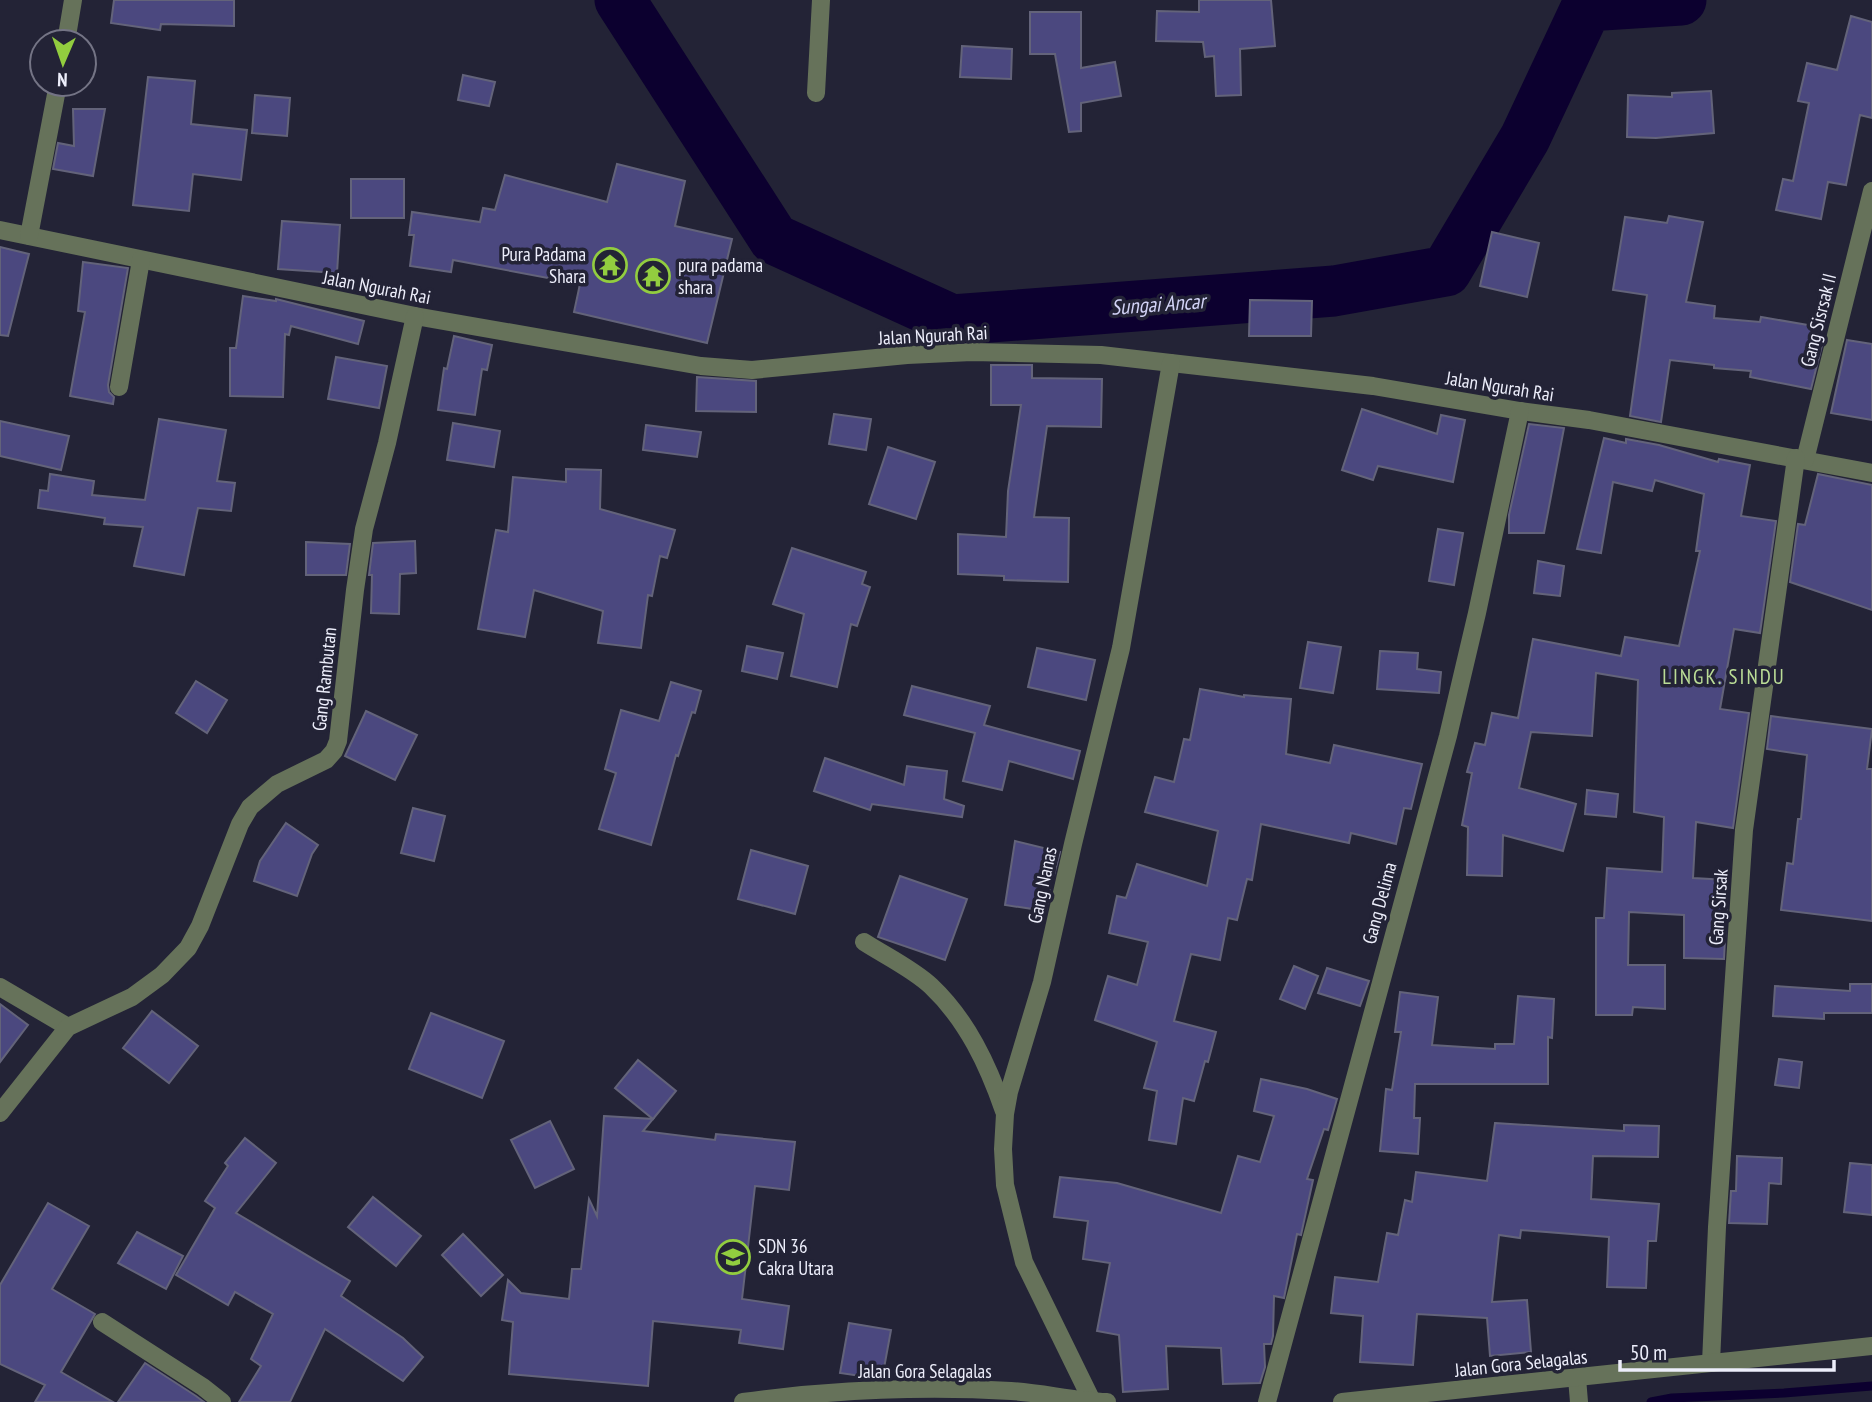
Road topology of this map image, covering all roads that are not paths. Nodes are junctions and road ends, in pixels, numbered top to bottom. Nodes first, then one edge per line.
1 (74, 0) edge
2 (821, 0) edge
3 (68, 28) edge
4 (816, 93) dead end
5 (55, 98) edge
6 (1872, 191) edge
7 (0, 230) edge
8 (29, 236) junction
9 (141, 260) junction
10 (415, 316) junction
11 (1171, 363) junction
12 (119, 387) dead end
13 (1520, 411) junction
14 (1801, 459) junction
15 (1872, 473) edge
16 (863, 942) dead end
17 (0, 987) edge
18 (68, 1027) junction
19 (0, 1113) edge
20 (1005, 1114) junction
21 (102, 1322) dead end
22 (1872, 1346) edge
23 (1711, 1363) junction
24 (1577, 1378) junction
25 (855, 1397) edge
26 (1092, 1401) edge
27 (222, 1402) edge
28 (743, 1402) edge
29 (1107, 1402) edge
30 (1267, 1402) edge
31 (1344, 1402) edge
32 (1579, 1402) edge

1 - 3 street
2 - 4 street
5 - 8 street
6 - 14 street, Gang Sisrsak II
7 - 8 street, Jalan Ngurah Rai
8 - 9 street, Jalan Ngurah Rai
9 - 10 street, Jalan Ngurah Rai
9 - 12 street
10 - 11 street, Jalan Ngurah Rai
10 - 18 street, Gang Rambutan
11 - 13 street, Jalan Ngurah Rai
11 - 20 street, Gang Nanas
13 - 14 street, Jalan Ngurah Rai
13 - 30 street, Gang Delima
14 - 15 street, Jalan Ngurah Rai
14 - 23 street, Gang Sirsak
16 - 20 street
17 - 18 street
18 - 19 street, Gang Rambutan
20 - 26 street, Gang Nanas
21 - 27 street
22 - 23 street, Jalan Gora Selagalas
23 - 24 street, Jalan Gora Selagalas
24 - 31 street, Jalan Gora Selagalas
24 - 32 street
25 - 26 street, Jalan Gora Selagalas
25 - 28 street, Jalan Gora Selagalas
26 - 29 street, Jalan Gora Selagalas

